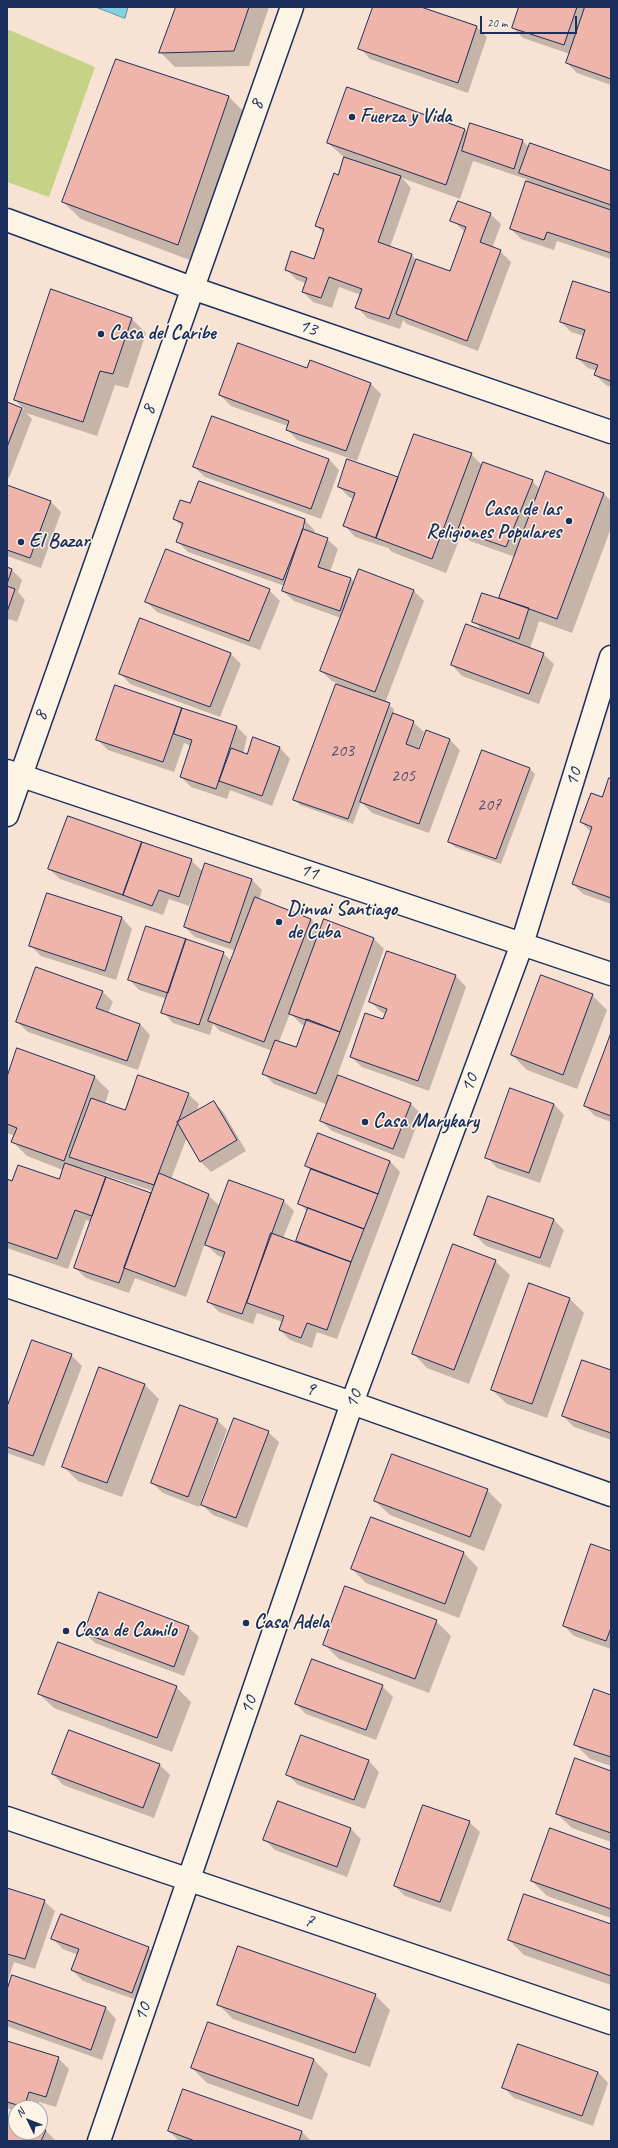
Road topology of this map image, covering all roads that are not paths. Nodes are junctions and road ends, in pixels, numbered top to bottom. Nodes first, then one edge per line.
1 (292, 7) edge
2 (7, 220) edge
3 (192, 288) junction
4 (611, 432) edge
5 (611, 657) edge
6 (14, 773) edge
7 (7, 814) edge
8 (522, 944) junction
9 (611, 974) edge
10 (7, 1286) edge
11 (352, 1403) junction
12 (611, 1495) edge
13 (7, 1818) edge
14 (189, 1880) junction
15 (611, 2023) edge
16 (99, 2141) edge

1 - 3 street, 8
2 - 3 street, 13
3 - 4 street, 13
3 - 6 street, 8
5 - 8 street, 10
6 - 7 street, 8
6 - 8 street, 11
8 - 9 street, 11
8 - 11 street, 10
10 - 11 street, 9
11 - 12 street, 9
11 - 14 street, 10
13 - 14 street, 7
14 - 15 street, 7
14 - 16 street, 10

